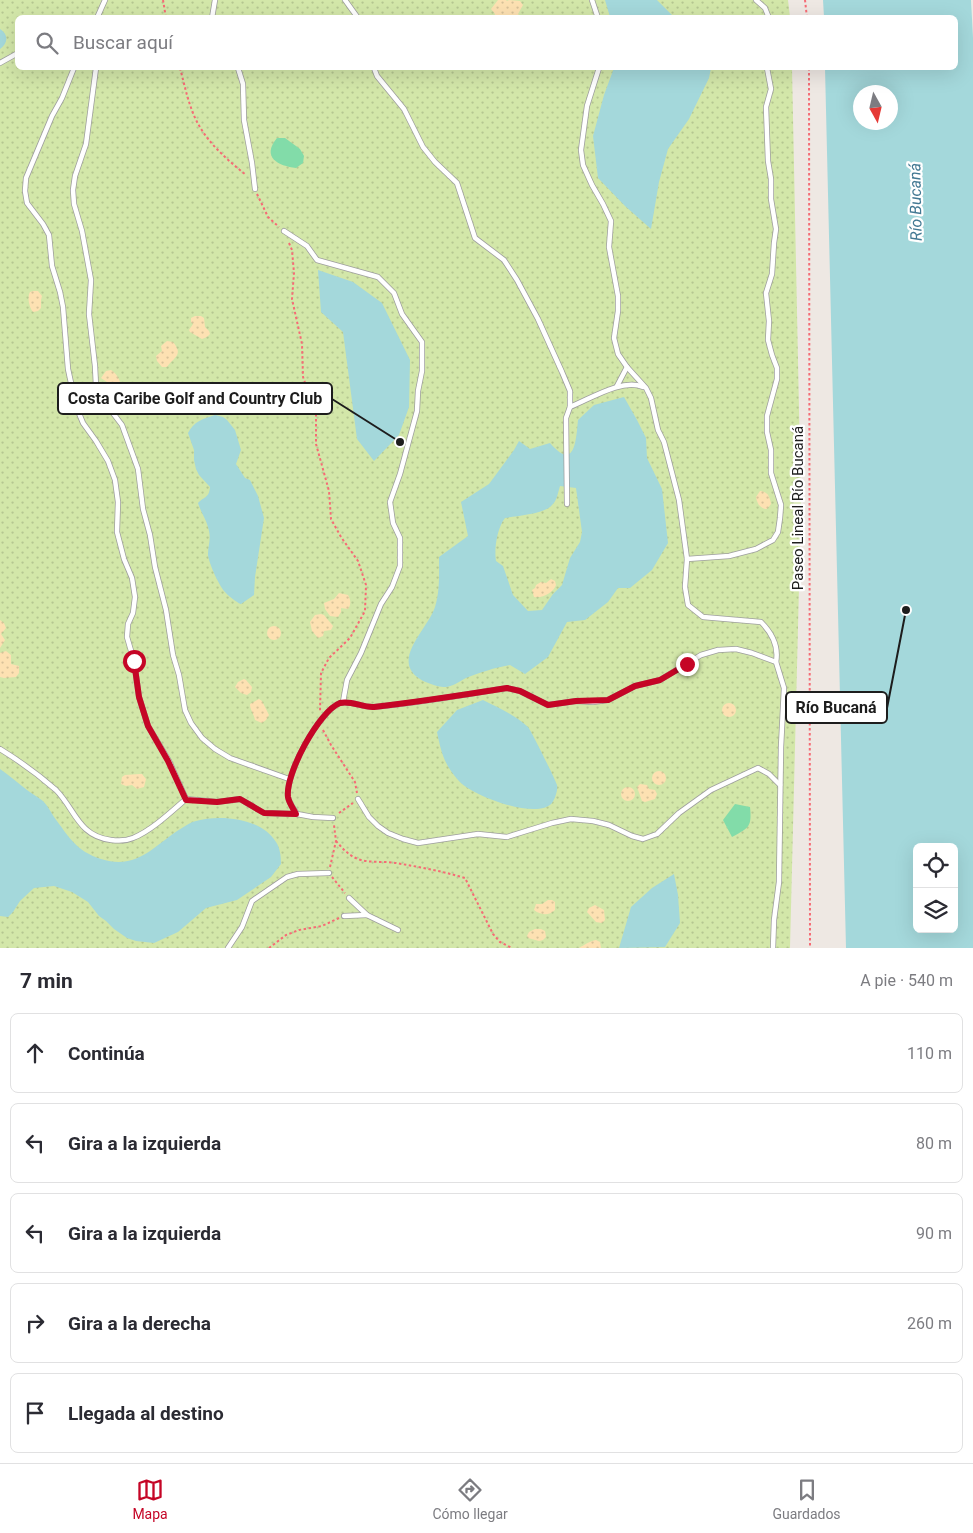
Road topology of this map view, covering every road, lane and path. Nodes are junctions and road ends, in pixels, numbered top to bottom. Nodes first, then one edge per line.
1 (105, 0) edge
2 (163, 0) edge
3 (215, 0) edge
4 (345, 0) edge
5 (592, 0) edge
6 (756, 0) edge
7 (805, 0) edge
8 (98, 15) edge
9 (166, 15) edge
10 (212, 15) edge
11 (356, 15) edge
12 (597, 15) edge
13 (768, 15) edge
14 (807, 15) edge
15 (15, 54) edge
16 (0, 62) edge
17 (73, 70) edge
18 (96, 70) edge
19 (180, 70) edge
20 (239, 70) edge
21 (375, 70) edge
22 (599, 70) edge
23 (767, 70) edge
24 (809, 70) edge
25 (255, 189) junction
26 (284, 231) junction
27 (627, 367) junction
28 (617, 386) junction
29 (646, 388) junction
30 (570, 407) junction
31 (567, 504) dead end
32 (687, 559) junction
33 (776, 662) junction
34 (343, 702) junction
35 (319, 721) junction
36 (0, 749) edge
37 (289, 779) junction
38 (780, 785) junction
39 (358, 799) junction
40 (186, 800) junction
41 (296, 814) junction
42 (332, 818) junction
43 (336, 841) junction
44 (328, 873) junction
45 (349, 898) joint
46 (367, 915) junction
47 (344, 916) joint
48 (398, 930) dead end
49 (228, 948) edge
50 (269, 948) edge
51 (512, 948) edge
52 (773, 948) edge
53 (810, 948) edge

1 - 8 lane
2 - 9 path
3 - 10 lane
4 - 11 lane
5 - 12 lane
6 - 13 lane
7 - 14 path
15 - 16 lane
17 - 40 lane
18 - 37 lane
19 - 25 path
20 - 25 lane
21 - 30 lane
22 - 27 lane
23 - 32 lane
24 - 53 path, Paseo Lineal Río Bucaná
25 - 26 path
26 - 34 lane
26 - 35 path
27 - 28 lane
27 - 29 lane
28 - 29 lane
28 - 30 lane
29 - 32 lane
30 - 31 lane
32 - 33 lane
33 - 34 lane
33 - 38 lane
34 - 35 lane
35 - 37 lane
35 - 39 path
36 - 40 lane
37 - 41 lane
38 - 39 lane
38 - 52 lane
39 - 42 path
40 - 41 lane
41 - 42 lane
42 - 43 path
43 - 44 path
43 - 51 path
44 - 45 path
44 - 49 lane
45 - 46 lane
46 - 47 lane
46 - 48 lane
47 - 50 path

